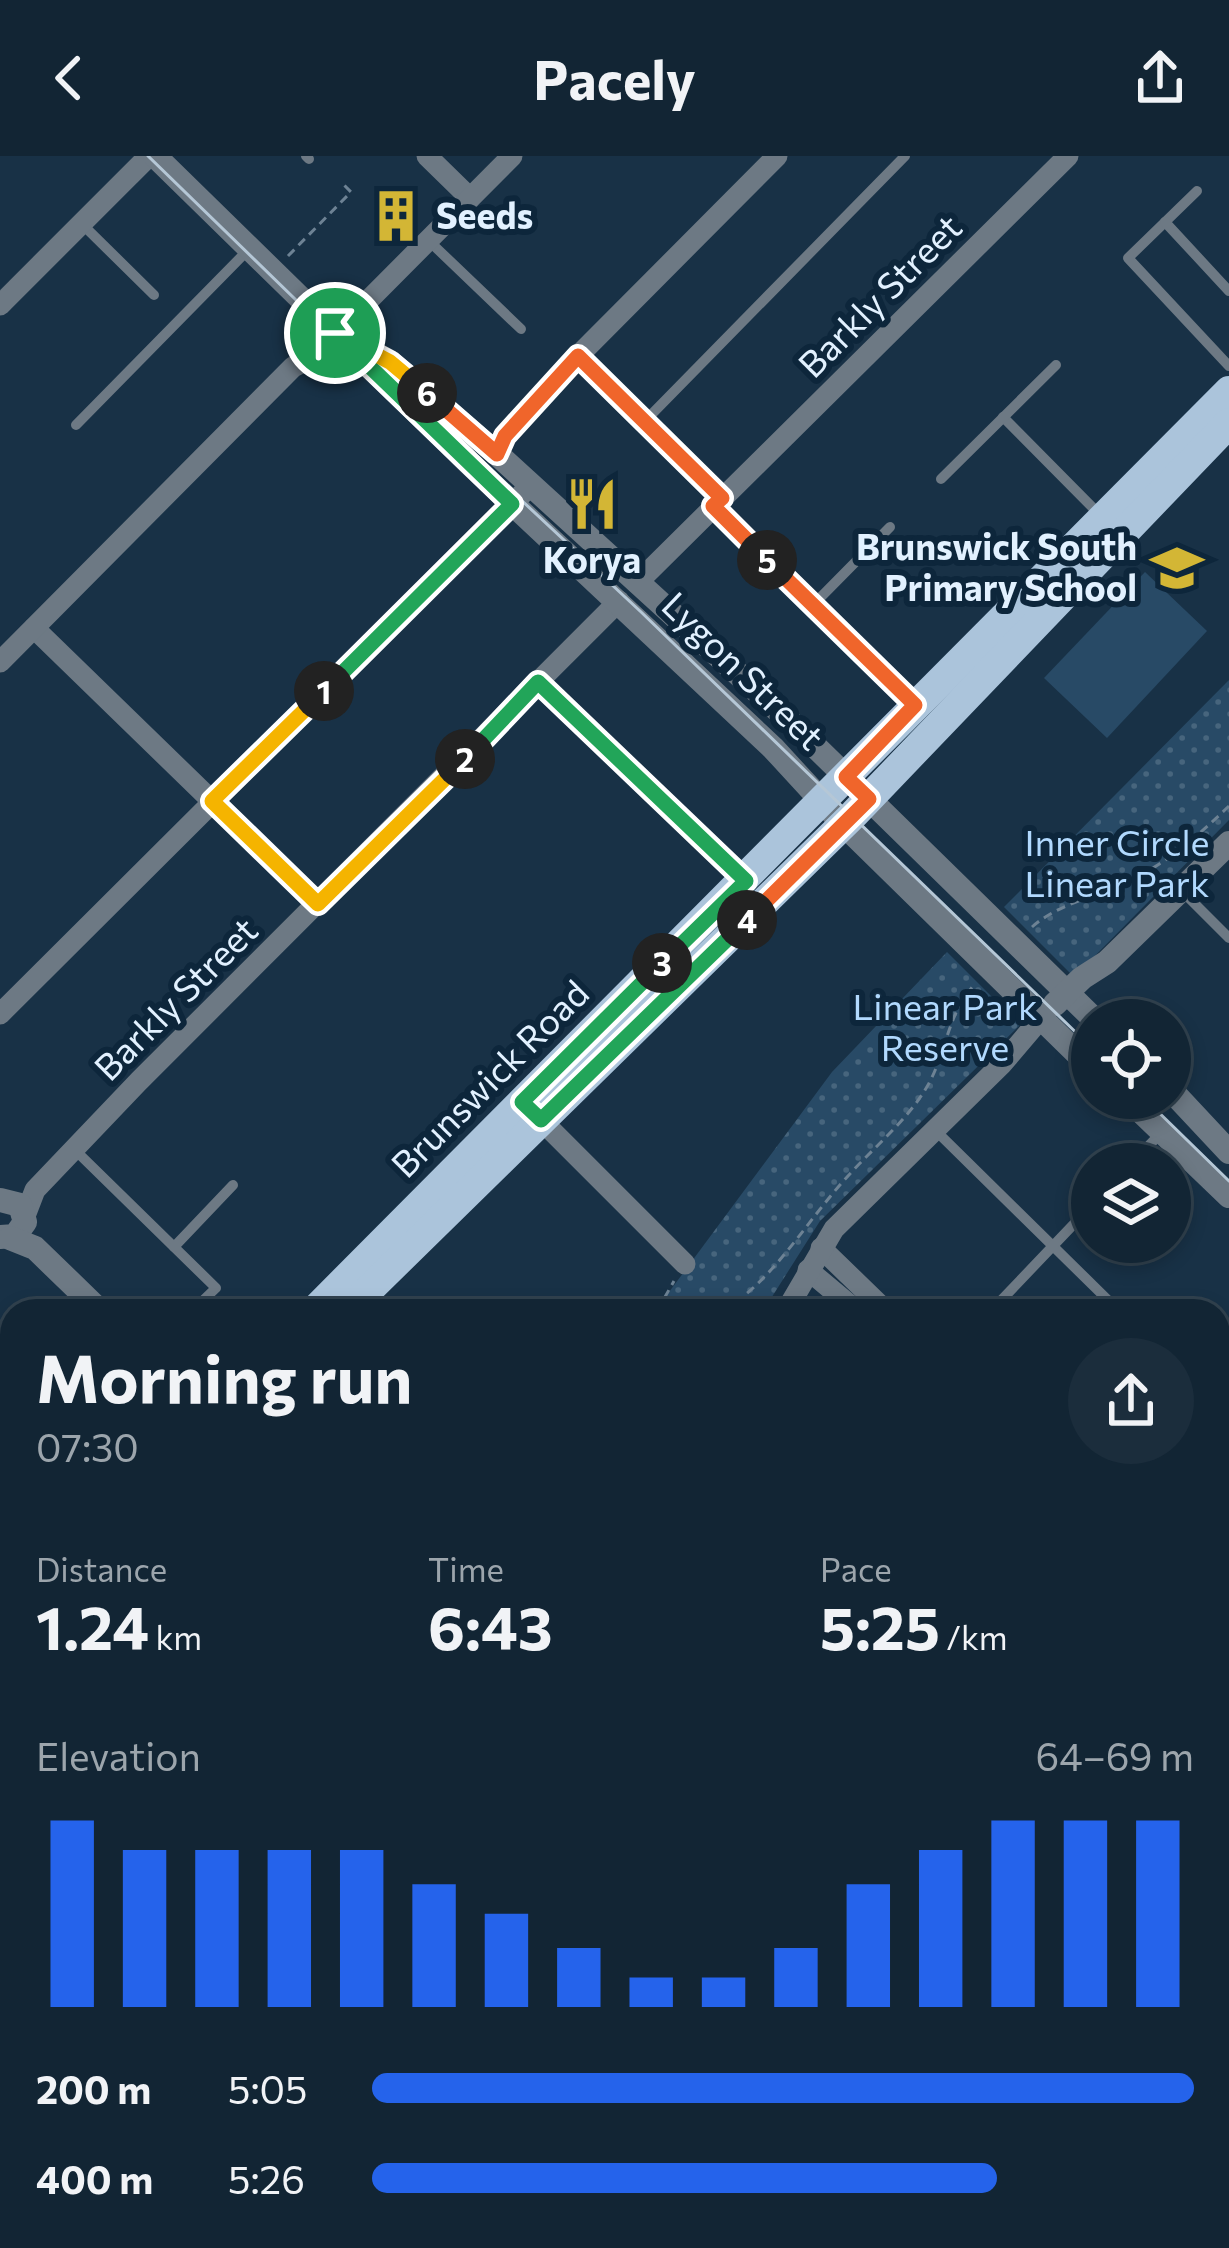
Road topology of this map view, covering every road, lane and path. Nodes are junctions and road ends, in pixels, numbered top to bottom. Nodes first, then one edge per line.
1 (152, 156) edge
2 (427, 156) edge
3 (512, 156) edge
4 (777, 156) edge
5 (905, 156) edge
6 (1068, 156) edge
7 (342, 183) dead end
8 (1196, 191) dead end
9 (470, 198) junction
10 (1166, 222) junction
11 (82, 224) junction
12 (428, 240) junction
13 (249, 249) junction
14 (287, 257) dead end
15 (1229, 291) edge
16 (154, 295) dead end
17 (0, 305) edge
18 (521, 329) dead end
19 (335, 333) junction
20 (578, 356) junction
21 (1056, 365) dead end
22 (1229, 366) edge
23 (1229, 392) edge
24 (1003, 417) junction
25 (646, 420) junction
26 (1229, 423) edge
27 (76, 425) dead end
28 (497, 454) junction
29 (941, 479) dead end
30 (531, 485) junction
31 (717, 502) junction
32 (512, 504) junction
33 (1103, 518) junction
34 (890, 527) dead end
35 (628, 592) junction
36 (813, 604) junction
37 (39, 633) junction
38 (3, 653) edge
39 (0, 681) edge
40 (538, 682) junction
41 (915, 705) junction
42 (846, 777) junction
43 (869, 799) junction
44 (212, 801) junction
45 (1229, 806) edge
46 (833, 813) junction
47 (1229, 843) edge
48 (746, 881) junction
49 (1181, 890) junction
50 (318, 904) junction
51 (723, 923) junction
52 (1229, 938) edge
53 (1016, 943) junction
54 (992, 968) junction
55 (1073, 999) edge
56 (1083, 999) edge
57 (1071, 1009) edge
58 (0, 1014) edge
59 (1046, 1022) junction
60 (1071, 1047) edge
61 (532, 1111) junction
62 (1191, 1111) edge
63 (1150, 1119) edge
64 (935, 1130) junction
65 (1163, 1131) junction
66 (1151, 1143) edge
67 (75, 1149) junction
68 (1229, 1152) edge
69 (232, 1185) dead end
70 (1229, 1196) edge
71 (7, 1219) edge
72 (1071, 1227) edge
73 (1054, 1245) junction
74 (174, 1247) junction
75 (820, 1248) junction
76 (685, 1264) dead end
77 (808, 1270) junction
78 (88, 1299) edge
79 (205, 1299) edge
80 (327, 1299) edge
81 (358, 1299) edge
82 (740, 1299) edge
83 (793, 1299) edge
84 (844, 1299) edge
85 (873, 1299) edge
86 (1002, 1299) edge
87 (1107, 1299) edge

1 - 11 street
1 - 13 street, Lygon Street
2 - 9 street
3 - 9 street
4 - 20 street
5 - 25 lane
6 - 31 street, Barkly Street
7 - 14 path
8 - 10 lane
9 - 12 street
10 - 15 lane
10 - 22 lane
11 - 16 lane
11 - 17 street
12 - 18 lane
12 - 19 street
13 - 19 street, Lygon Street
13 - 27 lane
19 - 28 street, Lygon Street
19 - 32 street, Lygon Street
19 - 37 street
20 - 25 lane
20 - 28 street
21 - 24 lane
23 - 33 main road, Brunswick Road
24 - 29 lane
24 - 33 lane
25 - 31 lane
26 - 43 main road, Brunswick Road
28 - 30 street, Lygon Street
30 - 32 street
30 - 35 street, Lygon Street
31 - 35 street, Barkly Street
31 - 36 lane
32 - 35 street, Lygon Street
32 - 44 street
33 - 41 main road, Brunswick Road
34 - 36 lane
35 - 40 street, Barkly Street
35 - 42 street, Lygon Street
35 - 46 street, Lygon Street
36 - 41 lane
37 - 38 street
37 - 39 street
37 - 44 street
40 - 48 lane
40 - 50 street, Barkly Street
41 - 42 main road, Brunswick Road
42 - 43 street, Lygon Street
42 - 46 main road, Brunswick Road
43 - 46 main road, Brunswick Road
43 - 53 street, Lygon Street
44 - 50 street
44 - 58 street
45 - 53 path
46 - 48 main road, Brunswick Road
46 - 51 main road, Brunswick Road
46 - 54 street, Lygon Street
47 - 49 street
48 - 51 main road, Brunswick Road
49 - 52 lane
49 - 56 street
50 - 67 street, Barkly Street
51 - 61 main road, Brunswick Road
53 - 55 street, Lygon Street
54 - 59 street, Lygon Street
54 - 82 path
57 - 59 street
59 - 60 street, Lygon Street
59 - 64 street
61 - 76 street
61 - 80 main road, Brunswick Road
61 - 81 main road, Brunswick Road
62 - 68 street
63 - 65 street
64 - 73 lane
64 - 75 street
65 - 66 lane
65 - 70 street
67 - 71 street, Barkly Street
67 - 74 lane
69 - 74 lane
71 - 78 street
72 - 73 lane
73 - 86 lane
73 - 87 lane
74 - 79 lane
75 - 77 street
75 - 85 street
77 - 83 street
77 - 84 street

